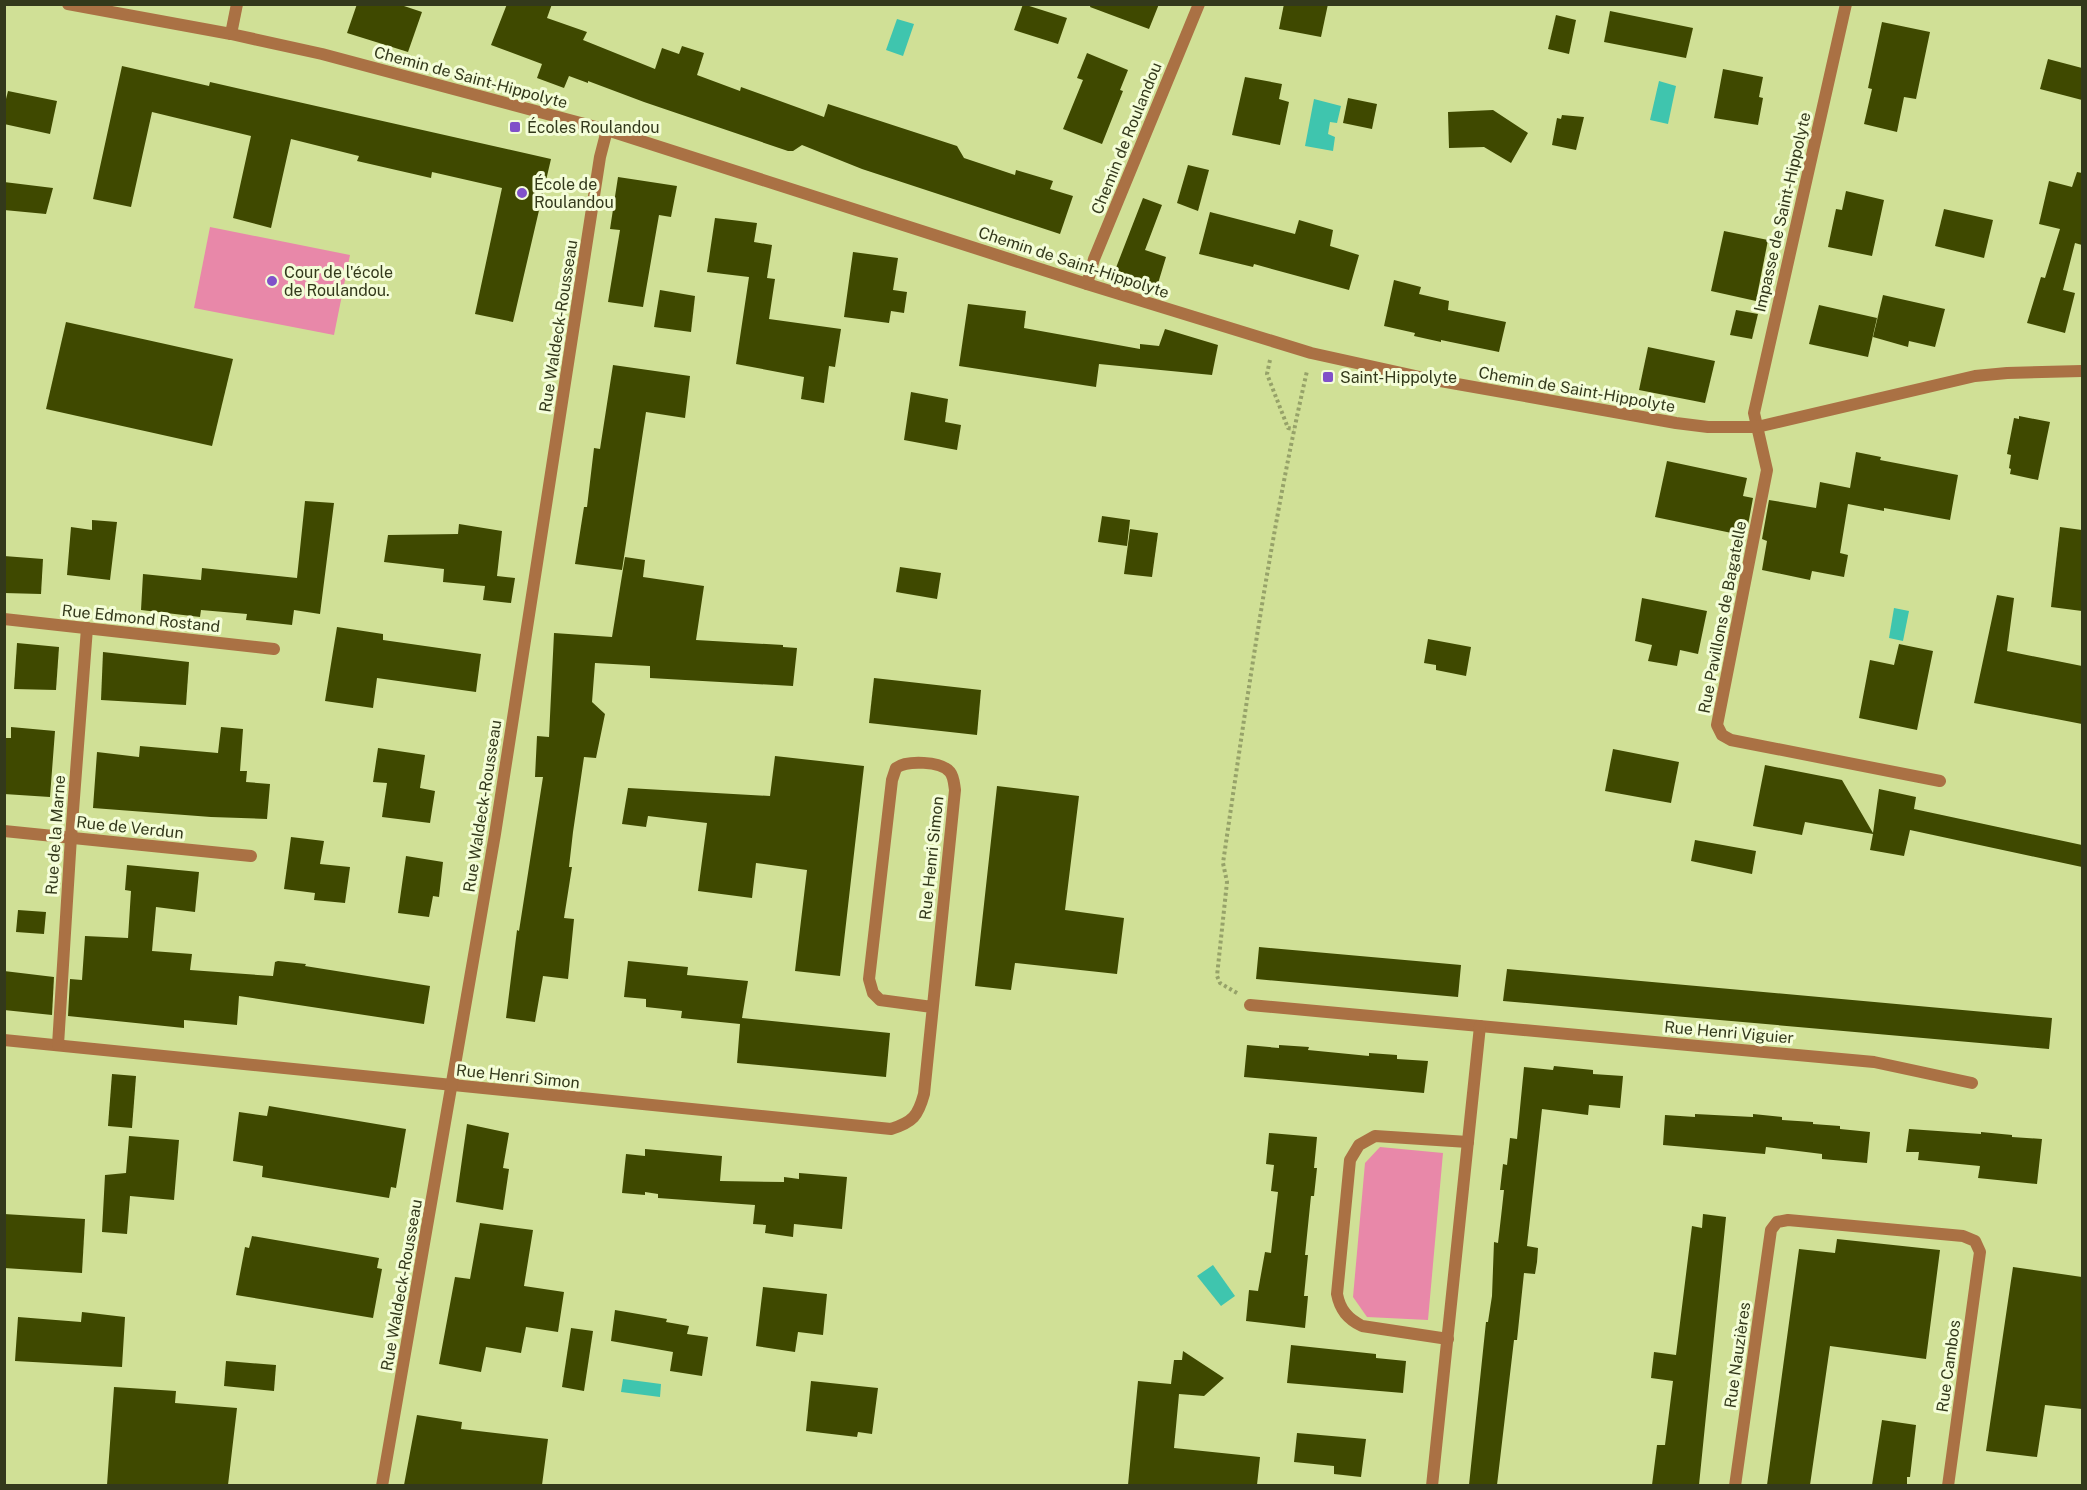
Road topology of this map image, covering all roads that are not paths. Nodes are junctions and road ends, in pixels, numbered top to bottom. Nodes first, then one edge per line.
1 (68, 4) edge
2 (237, 4) edge
3 (1199, 4) edge
4 (1846, 4) edge
5 (231, 34) junction
6 (607, 130) junction
7 (1087, 284) junction
8 (2082, 371) edge
9 (1757, 427) junction
10 (4, 619) edge
11 (87, 628) junction
12 (274, 649) dead end
13 (1940, 781) dead end
14 (4, 831) edge
15 (71, 837) junction
16 (251, 856) dead end
17 (1250, 1005) road end
18 (932, 1007) junction
19 (1480, 1026) junction
20 (4, 1040) edge
21 (58, 1045) junction
22 (1972, 1083) dead end
23 (452, 1086) junction
24 (1468, 1142) junction
25 (1980, 1251) joint
26 (1448, 1339) junction
27 (382, 1485) edge
28 (1432, 1485) edge
29 (1735, 1485) edge
30 (1948, 1485) edge

1 - 5 street, Chemin de Saint-Hippolyte
2 - 5 street
3 - 7 street, Chemin de Roulandou
4 - 9 street, Impasse de Saint-Hippolyte
5 - 6 street, Chemin de Saint-Hippolyte
6 - 7 street, Chemin de Saint-Hippolyte
6 - 23 street, Rue Waldeck-Rousseau
7 - 9 street, Chemin de Saint-Hippolyte
8 - 9 street, Chemin de Saint-Hippolyte
9 - 13 street, Rue Pavillons de Bagatelle
10 - 11 street, Rue Edmond Rostand
11 - 12 street, Rue Edmond Rostand
11 - 15 street, Rue de la Marne
14 - 15 street, Rue de Verdun
15 - 16 street, Rue de Verdun
15 - 21 street, Rue de la Marne
17 - 19 street, Rue Henri Viguier
18 - 18 street, Rue Henri Simon
18 - 23 street, Rue Henri Simon
19 - 22 street, Rue Henri Viguier
19 - 24 street
20 - 21 street, Rue Henri Simon
21 - 23 street, Rue Henri Simon
23 - 27 street, Rue Waldeck-Rousseau
24 - 26 street
24 - 26 street
25 - 29 street, Rue Nauzières
25 - 30 street, Rue Cambos
26 - 28 street

